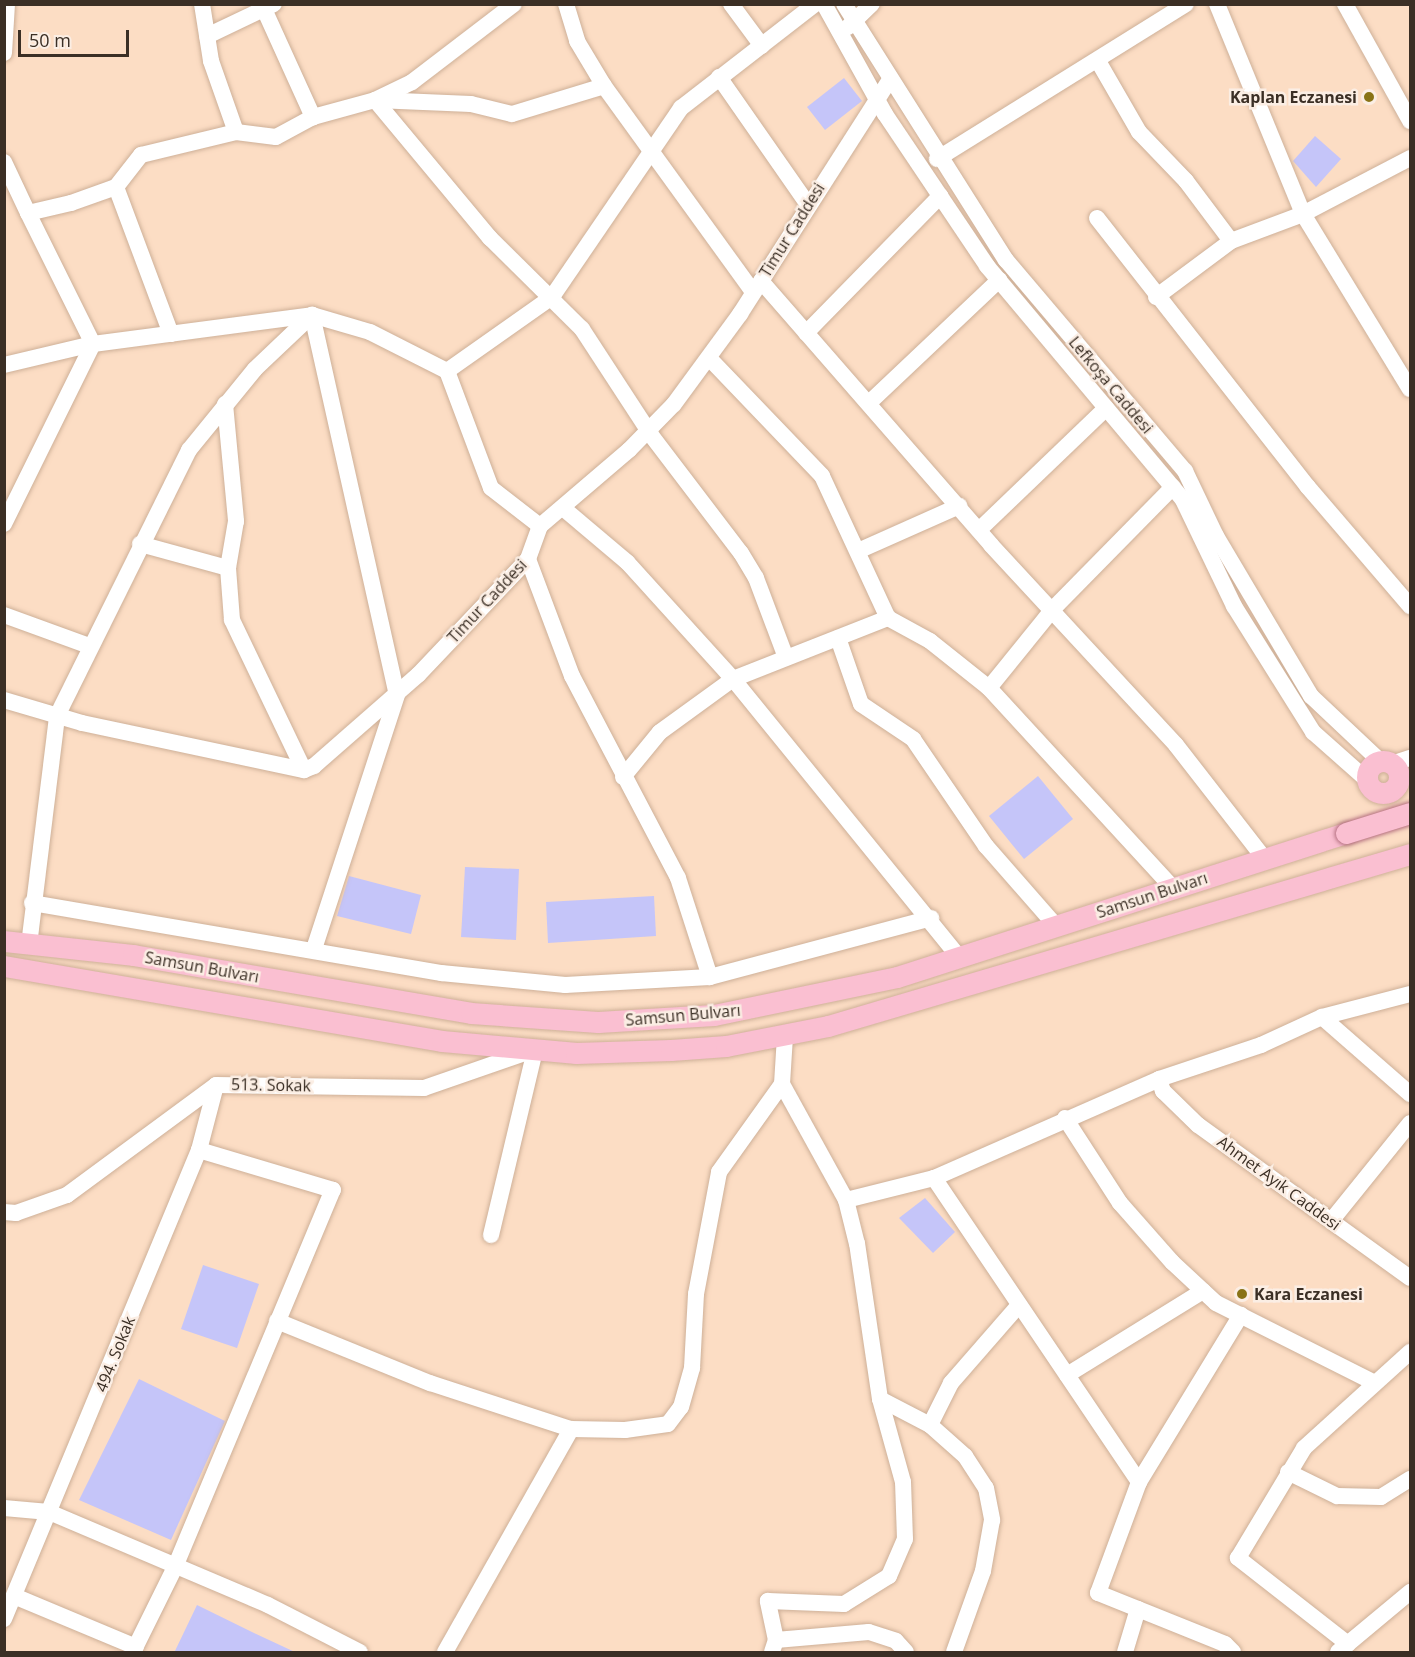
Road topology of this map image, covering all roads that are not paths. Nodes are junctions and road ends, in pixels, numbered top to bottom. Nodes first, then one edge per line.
1 (7, 4) edge
2 (202, 4) edge
3 (514, 4) edge
4 (566, 4) edge
5 (731, 4) edge
6 (815, 4) edge
7 (824, 4) edge
8 (844, 4) edge
9 (872, 4) edge
10 (1186, 4) edge
11 (1217, 4) edge
12 (1345, 4) edge
13 (269, 7) edge
14 (856, 23) junction
15 (839, 32) junction
16 (207, 36) junction
17 (762, 46) junction
18 (4, 53) edge
19 (1098, 61) junction
20 (719, 77) junction
21 (890, 79) junction
22 (604, 86) junction
23 (876, 99) junction
24 (375, 100) junction
25 (312, 117) junction
26 (1410, 121) edge
27 (236, 132) junction
28 (649, 150) junction
29 (1410, 158) edge
30 (938, 159) junction
31 (4, 162) edge
32 (116, 187) junction
33 (940, 196) junction
34 (807, 204) junction
35 (28, 213) junction
36 (1303, 214) junction
37 (1097, 218) dead end
38 (1231, 241) junction
39 (999, 280) junction
40 (757, 286) junction
41 (552, 297) junction
42 (1156, 297) junction
43 (312, 315) junction
44 (806, 333) junction
45 (171, 334) junction
46 (93, 344) junction
47 (709, 358) junction
48 (4, 365) edge
49 (447, 371) junction
50 (1410, 389) edge
51 (870, 402) junction
52 (225, 404) junction
53 (1106, 408) junction
54 (649, 431) junction
55 (1173, 487) junction
56 (959, 506) junction
57 (563, 507) junction
58 (7, 513) edge
59 (540, 526) junction
60 (979, 530) junction
61 (140, 544) junction
62 (858, 551) junction
63 (528, 559) junction
64 (228, 568) junction
65 (1410, 606) edge
66 (1053, 609) junction
67 (4, 615) edge
68 (888, 618) junction
69 (838, 638) junction
70 (89, 646) junction
71 (786, 658) junction
72 (733, 679) junction
73 (989, 688) junction
74 (398, 695) junction
75 (4, 700) edge
76 (57, 716) junction
77 (1398, 766) edge
78 (304, 770) junction
79 (623, 777) junction
80 (1370, 785) junction
81 (1410, 813) edge
82 (1410, 821) edge
83 (1410, 854) edge
84 (1264, 858) junction
85 (1173, 888) junction
86 (32, 903) junction
87 (931, 918) junction
88 (1056, 926) junction
89 (12, 942) edge
90 (314, 949) junction
91 (960, 958) junction
92 (4, 966) edge
93 (48, 973) junction
94 (4, 974) edge
95 (710, 977) junction
96 (1410, 994) edge
97 (1322, 1017) junction
98 (785, 1036) junction
99 (535, 1050) junction
100 (1159, 1079) junction
101 (782, 1084) junction
102 (216, 1085) junction
103 (1410, 1094) edge
104 (1065, 1118) junction
105 (1410, 1123) edge
106 (199, 1150) junction
107 (934, 1178) junction
108 (846, 1200) junction
109 (4, 1212) edge
110 (1331, 1221) junction
111 (491, 1235) dead end
112 (1410, 1278) edge
113 (1203, 1291) junction
114 (1019, 1305) junction
115 (1241, 1315) junction
116 (277, 1321) junction
117 (1410, 1352) edge
118 (1067, 1375) junction
119 (1373, 1382) junction
120 (880, 1399) junction
121 (930, 1425) junction
122 (571, 1429) junction
123 (1288, 1472) junction
124 (1410, 1479) edge
125 (1139, 1482) junction
126 (4, 1508) edge
127 (49, 1512) junction
128 (175, 1568) junction
129 (1410, 1592) edge
130 (14, 1596) junction
131 (1138, 1609) junction
132 (4, 1619) edge
133 (774, 1646) edge
134 (1343, 1648) edge
135 (134, 1650) edge
136 (360, 1653) edge
137 (445, 1653) edge
138 (906, 1653) edge
139 (954, 1653) edge
140 (1125, 1653) edge
141 (1233, 1653) edge

1 - 18 street
2 - 16 street
3 - 24 street
4 - 22 street
5 - 17 street
6 - 17 street
7 - 15 street
8 - 14 street, Lefkoşa Caddesi
9 - 14 street
10 - 19 street
11 - 36 street
12 - 26 street
13 - 16 street
13 - 25 street
14 - 15 street
14 - 21 street, Lefkoşa Caddesi
15 - 23 street
16 - 27 street
17 - 20 street
19 - 30 street
19 - 38 street
20 - 28 street
20 - 34 street
21 - 23 street, Timur Caddesi
21 - 30 street, Lefkoşa Caddesi
22 - 24 street
22 - 28 street
23 - 33 street
23 - 34 street, Timur Caddesi
24 - 25 street
24 - 41 street
25 - 27 street
27 - 32 street
28 - 40 street
28 - 41 street
29 - 36 street
30 - 77 street, Lefkoşa Caddesi
31 - 35 street
32 - 35 street
32 - 45 street
33 - 39 street
33 - 44 street
34 - 40 street, Timur Caddesi
35 - 46 street
36 - 38 street
36 - 50 street
37 - 42 street
38 - 42 street
39 - 51 street
39 - 53 street
40 - 44 street
40 - 47 street, Timur Caddesi
41 - 49 street
41 - 54 street
42 - 65 street
43 - 45 street
43 - 49 street
43 - 52 street
43 - 74 street
44 - 51 street
45 - 46 street
46 - 48 street
46 - 58 street
47 - 54 street, Timur Caddesi
47 - 62 street
49 - 59 street
51 - 56 street
52 - 61 street
52 - 64 street
53 - 55 street
53 - 60 street
54 - 57 street, Timur Caddesi
54 - 71 street
55 - 66 street
55 - 80 street
56 - 60 street
56 - 62 street
57 - 59 street, Timur Caddesi
57 - 72 street
59 - 63 street, Timur Caddesi
60 - 66 street
61 - 64 street
61 - 70 street
62 - 68 street
63 - 74 street, Timur Caddesi
63 - 79 street
64 - 78 street
66 - 73 street
66 - 84 street
67 - 70 street
68 - 69 street
68 - 73 street
69 - 71 street
69 - 88 street
70 - 76 street
71 - 72 street
72 - 79 street
72 - 87 street
73 - 85 street
74 - 78 street, Timur Caddesi
74 - 90 street
75 - 76 street
76 - 78 street
76 - 86 street
77 - 80 main road
77 - 80 main road
79 - 95 street
80 - 82 main road
81 - 84 main road, Samsun Bulvarı, bridge
83 - 98 main road
84 - 85 main road, Samsun Bulvarı
85 - 88 main road, Samsun Bulvarı
86 - 89 street
86 - 90 street
87 - 91 street
87 - 95 street
88 - 91 main road, Samsun Bulvarı
89 - 91 main road, Samsun Bulvarı
90 - 95 street
92 - 93 main road
93 - 94 main road
93 - 99 main road
96 - 97 street
97 - 100 street
97 - 103 street
98 - 99 main road
98 - 101 street
99 - 102 street, 513. Sokak
99 - 111 street
100 - 104 street
100 - 110 street, Ahmet Ayık Caddesi
101 - 108 street
101 - 122 street
102 - 106 street, 494. Sokak
102 - 109 street, 513. Sokak
104 - 107 street
104 - 113 street
105 - 110 street
106 - 116 street
106 - 127 street, 494. Sokak
107 - 108 street
107 - 114 street
108 - 120 street
110 - 112 street, Ahmet Ayık Caddesi
113 - 115 street
113 - 118 street
114 - 118 street
114 - 121 street
115 - 119 street
115 - 125 street
116 - 122 street
116 - 128 street
117 - 119 street
118 - 125 street
119 - 123 street
120 - 121 street
120 - 133 street
121 - 139 street
122 - 137 street
123 - 124 street
123 - 134 street
125 - 131 street
126 - 127 street
127 - 128 street
127 - 130 street, 494. Sokak
128 - 135 street
128 - 136 street
129 - 134 street
130 - 132 street, 494. Sokak
130 - 135 street
131 - 140 street
131 - 141 street
133 - 138 street

